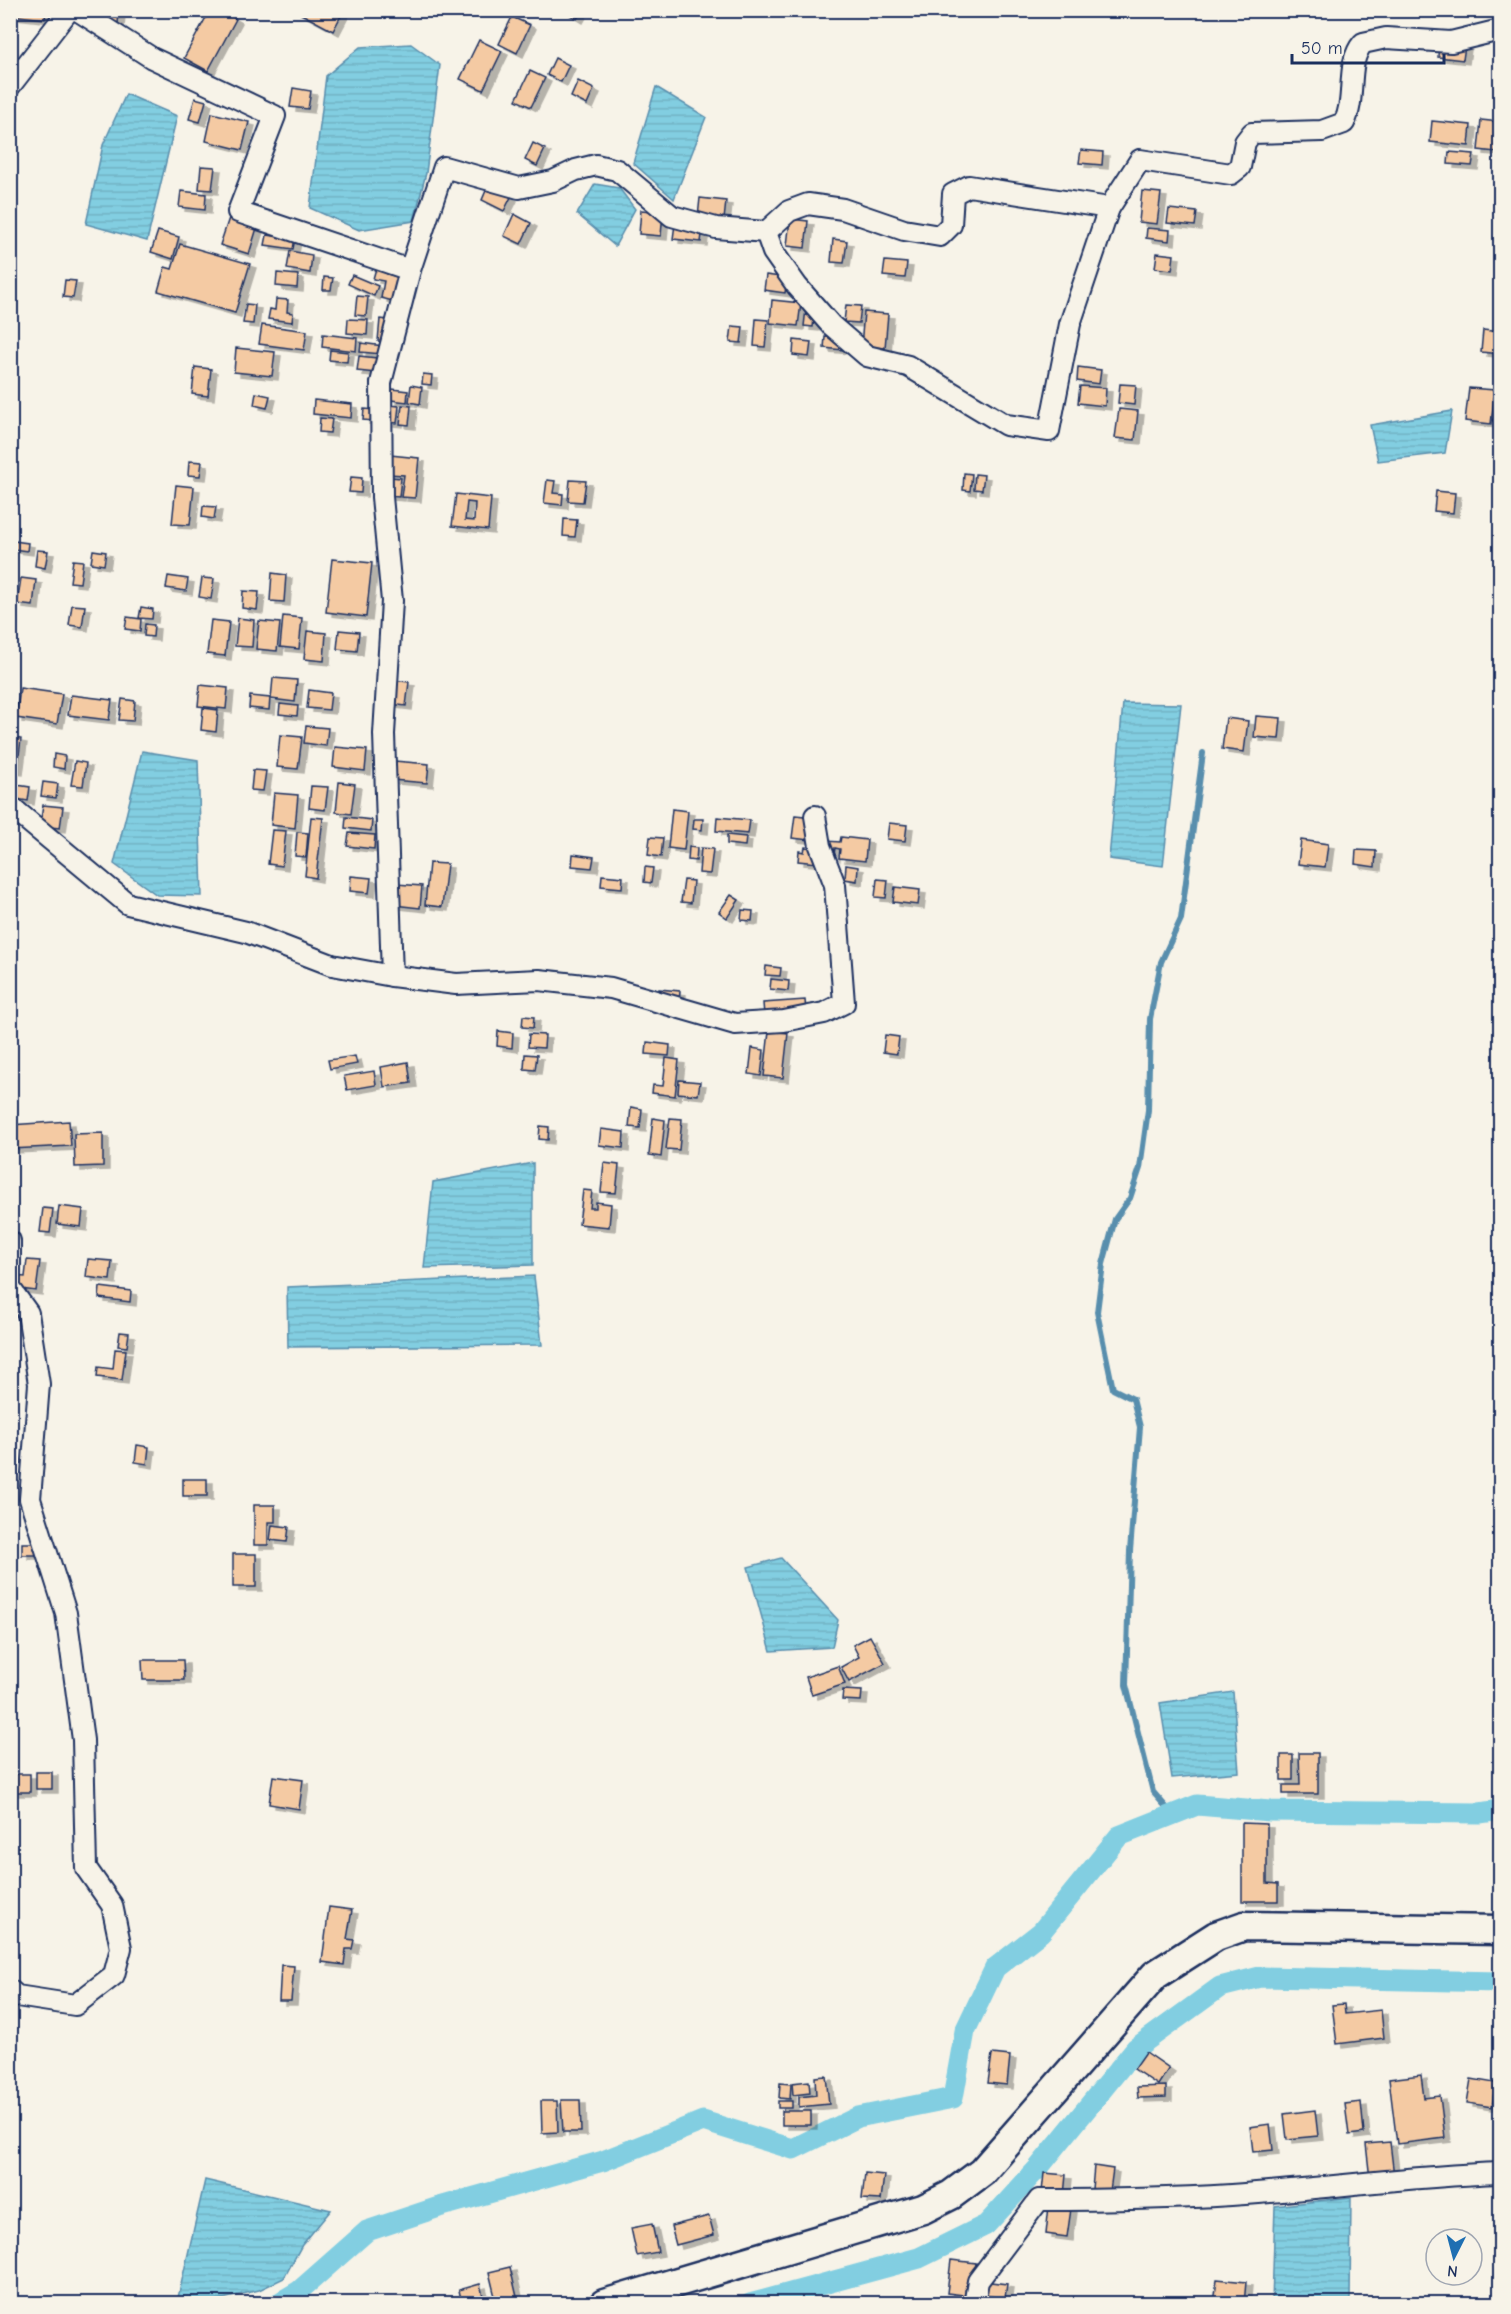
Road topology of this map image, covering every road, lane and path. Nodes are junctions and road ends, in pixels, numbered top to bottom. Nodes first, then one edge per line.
1 (69, 10) edge
2 (77, 10) edge
3 (1500, 30) edge
4 (10, 86) edge
5 (1109, 208) junction
6 (766, 232) junction
7 (410, 270) junction
8 (10, 806) edge
9 (814, 816) dead end
10 (392, 976) junction
11 (10, 1241) edge
12 (10, 1282) edge
13 (10, 1288) edge
14 (1500, 1930) edge
15 (10, 1990) edge
16 (1500, 2173) edge
17 (604, 2304) edge
18 (974, 2304) edge

1 - 4 street
2 - 7 street
3 - 5 street
5 - 6 street
5 - 6 street
6 - 7 street
7 - 10 street
8 - 10 street
9 - 10 street
11 - 12 street
13 - 15 street
14 - 17 street
16 - 18 street

